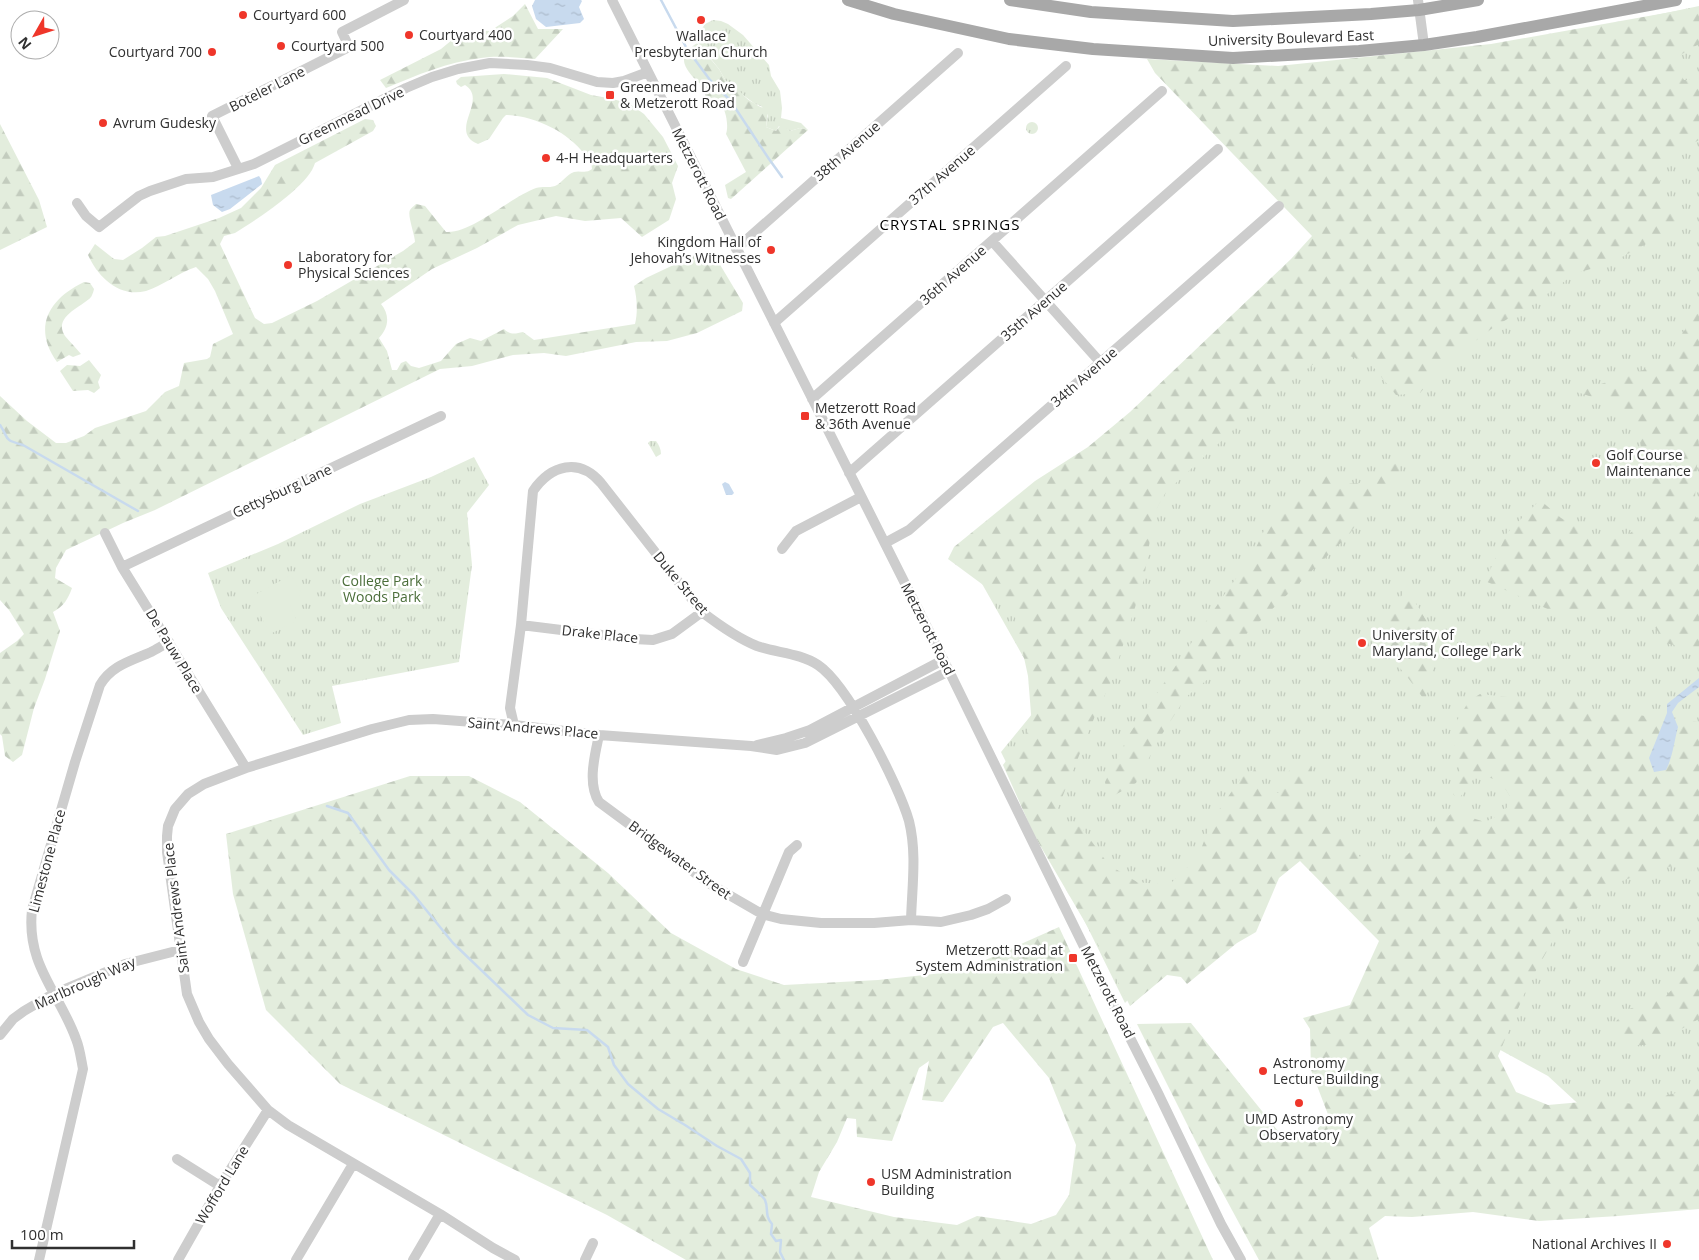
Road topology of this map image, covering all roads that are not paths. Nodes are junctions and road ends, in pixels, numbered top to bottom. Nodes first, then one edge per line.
1 (404, 0) edge
2 (612, 0) edge
3 (848, 0) edge
4 (1010, 0) edge
5 (1478, 0) edge
6 (1676, 0) edge
7 (1418, 5) edge
8 (1424, 45) junction
9 (958, 53) dead end
10 (1066, 66) dead end
11 (648, 72) junction
12 (1162, 91) dead end
13 (1218, 150) dead end
14 (238, 168) junction
15 (76, 203) dead end
16 (1279, 206) dead end
17 (992, 241) junction
18 (736, 249) junction
19 (1045, 301) junction
20 (774, 323) junction
21 (1100, 362) junction
22 (812, 399) junction
23 (441, 416) dead end
24 (849, 473) junction
25 (861, 497) junction
26 (105, 533) dead end
27 (885, 543) junction
28 (782, 549) dead end
29 (122, 567) junction
30 (702, 612) junction
31 (521, 626) junction
32 (169, 642) junction
33 (943, 660) junction
34 (949, 671) junction
35 (853, 707) junction
36 (860, 717) junction
37 (514, 725) junction
38 (599, 735) junction
39 (751, 746) junction
40 (246, 768) junction
41 (797, 846) dead end
42 (1006, 899) dead end
43 (762, 914) junction
44 (912, 920) junction
45 (180, 950) junction
46 (743, 962) dead end
47 (54, 994) junction
48 (0, 1035) edge
49 (268, 1110) junction
50 (177, 1159) dead end
51 (353, 1164) junction
52 (220, 1186) junction
53 (440, 1214) junction
54 (593, 1243) dead end
55 (39, 1260) edge
56 (178, 1260) edge
57 (296, 1260) edge
58 (413, 1260) edge
59 (515, 1260) edge
60 (585, 1260) edge
61 (1241, 1260) edge

1 - 14 street, Boteler Lane
2 - 11 street, Metzerott Road
3 - 8 main road, University Boulevard East
4 - 7 main road, University Boulevard East
5 - 7 main road, University Boulevard East
6 - 8 main road, University Boulevard East
7 - 8 street
9 - 18 street, 38th Avenue
10 - 20 street, 37th Avenue
11 - 14 street, Greenmead Drive
11 - 18 street, Metzerott Road
12 - 17 street, 36th Avenue
13 - 19 street, 35th Avenue
14 - 15 street, Greenmead Drive
16 - 21 street, 34th Avenue
17 - 19 street
17 - 22 street, 36th Avenue
18 - 20 street, Metzerott Road
19 - 21 street
19 - 24 street, 35th Avenue
20 - 22 street, Metzerott Road
21 - 27 street, 34th Avenue
22 - 24 street, Metzerott Road
23 - 29 street, Gettysburg Lane
24 - 25 street, Metzerott Road
25 - 27 street, Metzerott Road
25 - 28 street
26 - 29 street, De Pauw Place
27 - 33 street, Metzerott Road
29 - 32 street, De Pauw Place
30 - 31 street, Drake Place
30 - 31 street, Duke Street
30 - 35 street, Duke Street
31 - 37 street, Duke Street
32 - 40 street, De Pauw Place
32 - 47 street, Limestone Place
33 - 34 street, Metzerott Road
33 - 35 street, Saint Andrews Place
34 - 36 street, Saint Andrews Place
34 - 61 street, Metzerott Road
35 - 36 street, Duke Street
35 - 39 street, Saint Andrews Place
36 - 39 street, Saint Andrews Place
36 - 44 street, Duke Street
37 - 38 street, Saint Andrews Place
37 - 40 street, Saint Andrews Place
38 - 39 street, Saint Andrews Place
38 - 43 street, Bridgewater Street
40 - 45 street, Saint Andrews Place
41 - 43 street
42 - 44 street, Bridgewater Street
43 - 44 street, Bridgewater Street
43 - 46 street
45 - 47 street, Marlbrough Way
45 - 49 street, Saint Andrews Place
47 - 48 street, Marlbrough Way
47 - 55 street, Limestone Place
49 - 51 street, Saint Andrews Place
49 - 52 street, Wofford Lane
50 - 52 street
51 - 53 street, Saint Andrews Place
51 - 57 street
52 - 56 street, Wofford Lane
53 - 58 street
53 - 59 street, Saint Andrews Place
54 - 60 street

